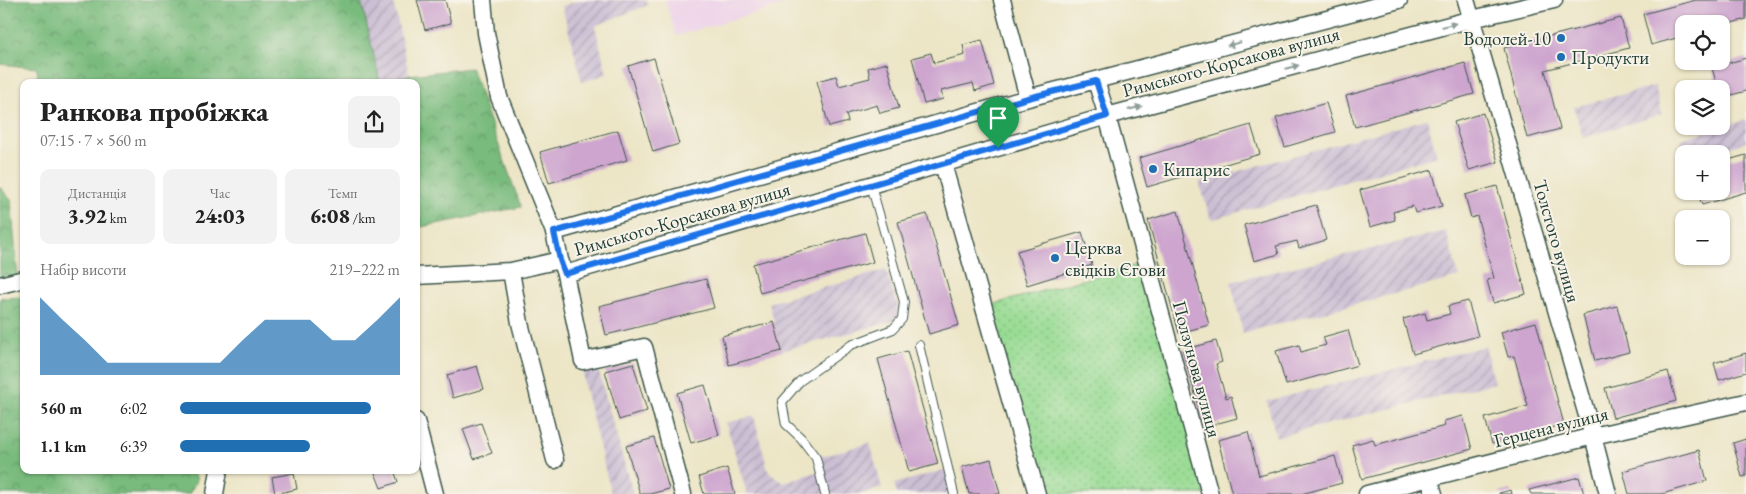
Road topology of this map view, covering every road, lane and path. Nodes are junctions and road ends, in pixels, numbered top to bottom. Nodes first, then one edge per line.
1 (483, 0) edge
2 (1002, 0) edge
3 (1400, 0) edge
4 (1466, 0) edge
5 (1554, 0) edge
6 (1472, 19) junction
7 (1096, 81) junction
8 (1028, 98) junction
9 (1107, 116) junction
10 (943, 164) junction
11 (871, 185) junction
12 (554, 232) junction
13 (562, 267) junction
14 (511, 271) junction
15 (420, 276) edge
16 (20, 280) edge
17 (0, 285) edge
18 (919, 345) dead end
19 (1746, 402) edge
20 (420, 436) edge
21 (1593, 436) junction
22 (555, 460) dead end
23 (218, 474) edge
24 (1429, 478) junction
25 (215, 494) edge
26 (435, 494) edge
27 (683, 494) edge
28 (825, 494) edge
29 (954, 494) edge
30 (1037, 494) edge
31 (1210, 494) edge
32 (1367, 494) edge
33 (1434, 494) edge
34 (1608, 494) edge

1 - 12 street
2 - 8 street
3 -> 7 street, Римського-Корсакова вулиця
4 - 6 street, Толстого вулиця
5 - 6 street, Римського-Корсакова вулиця
9 -> 6 street, Римського-Корсакова вулиця
6 - 21 street, Толстого вулиця
7 - 8 street, Римського-Корсакова вулиця
7 - 9 street, Ползунова вулиця
8 - 12 street, Римського-Корсакова вулиця
9 - 10 street, Римського-Корсакова вулиця
9 - 31 street, Ползунова вулиця
10 - 11 street, Римського-Корсакова вулиця
10 - 30 street
11 - 13 street, Римського-Корсакова вулиця
11 - 28 lane
12 - 13 street, Римського-Корсакова вулиця
13 - 14 street
13 - 27 street
14 - 15 street
14 - 22 street
16 - 17 street
18 - 29 lane
19 - 21 street, Герцена вулиця
20 - 26 street
21 - 24 street, Герцена вулиця
21 - 34 street, Толстого вулиця
23 - 25 street
24 - 32 street, Герцена вулиця
24 - 33 street

